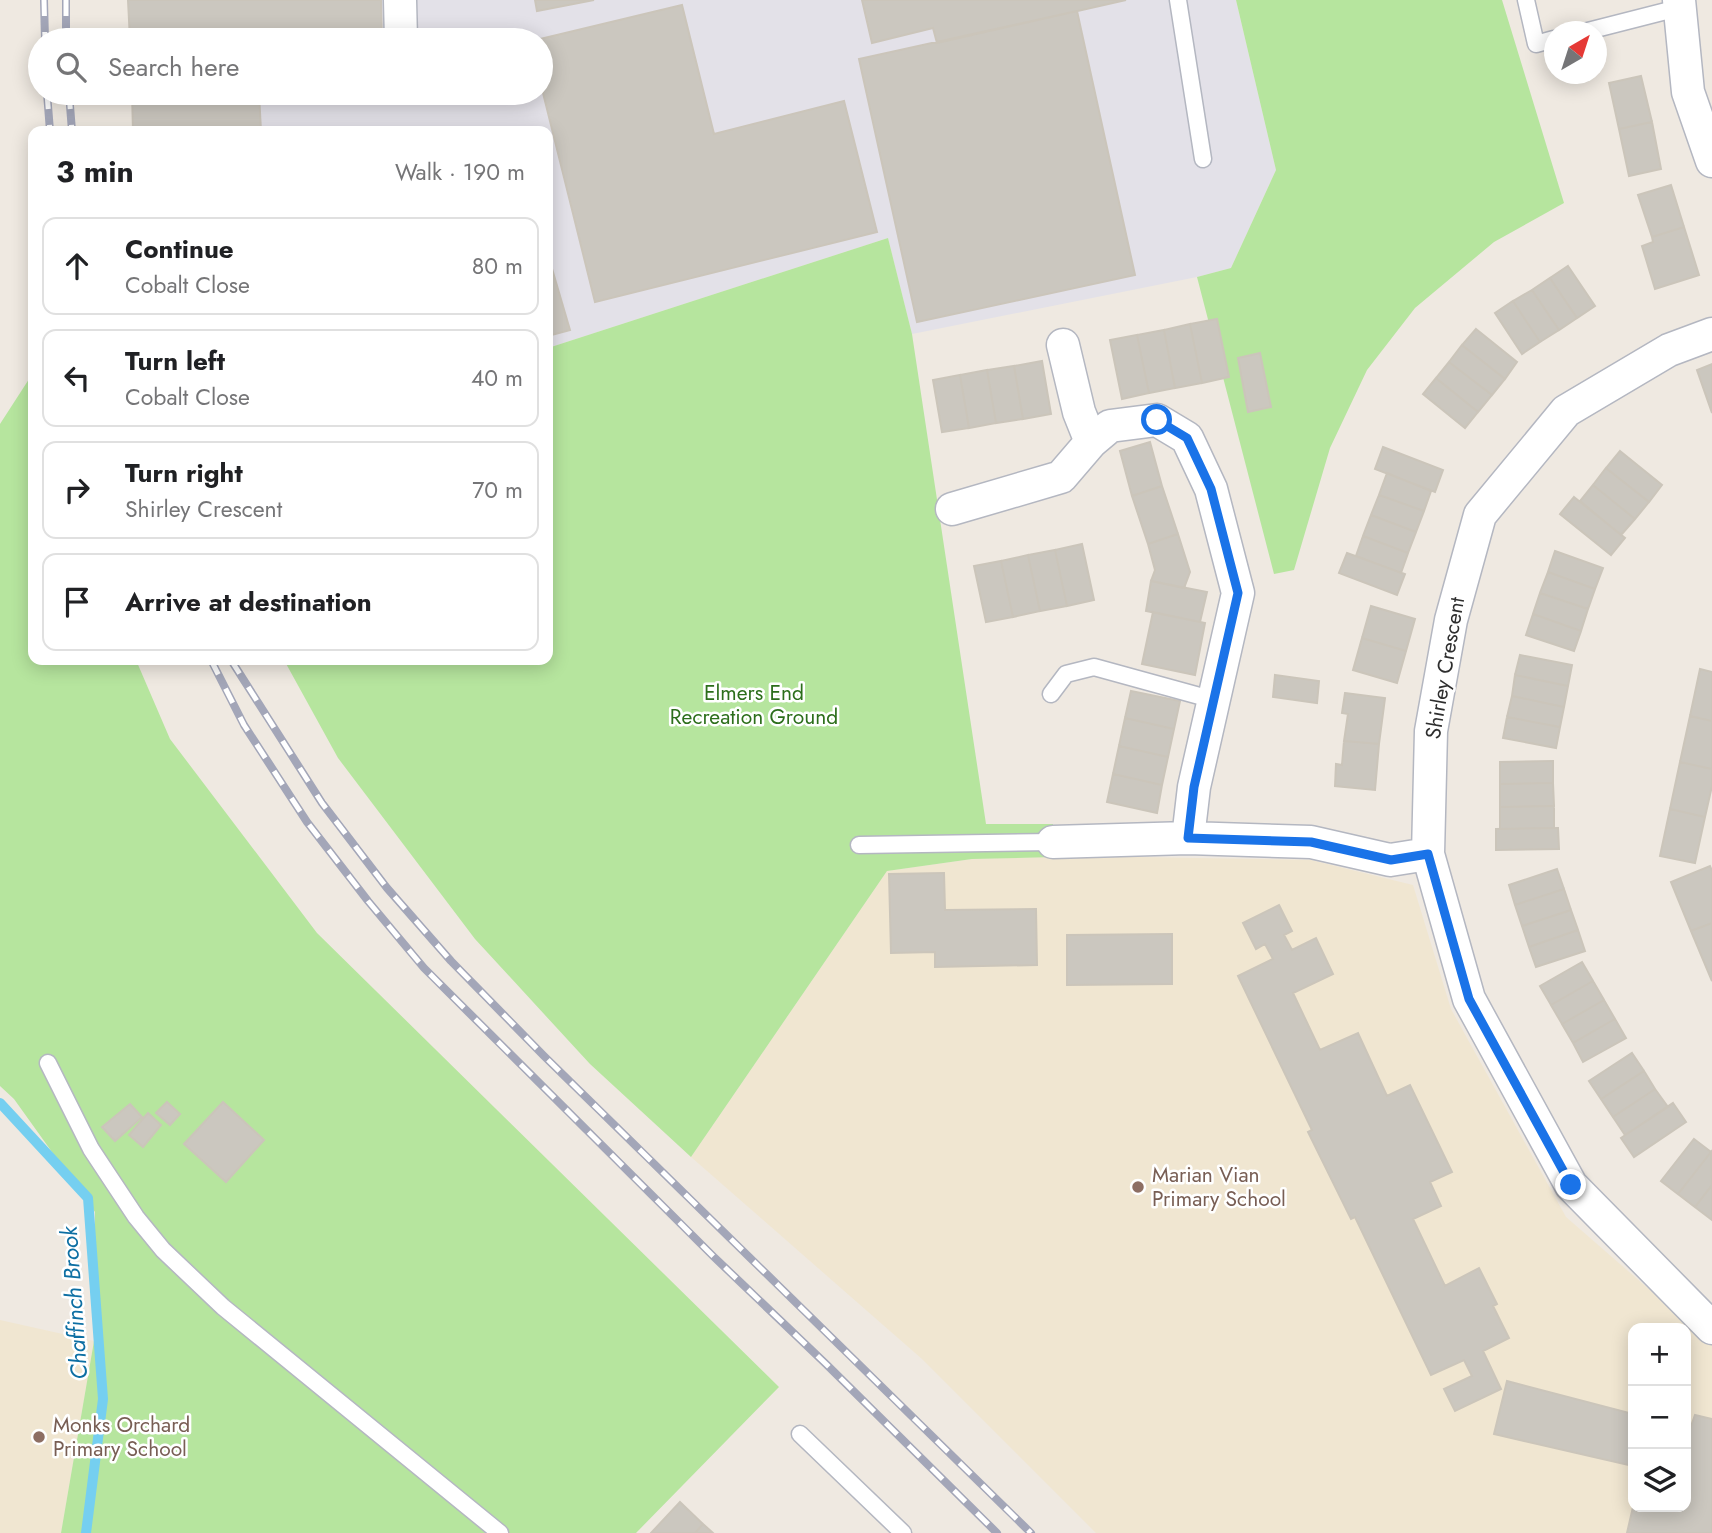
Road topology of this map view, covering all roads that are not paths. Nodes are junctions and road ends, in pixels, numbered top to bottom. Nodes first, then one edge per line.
1 (400, 0) edge
2 (1178, 0) edge
3 (1526, 0) edge
4 (1678, 4) edge
5 (1607, 25) edge
6 (401, 28) edge
7 (1544, 42) edge
8 (1203, 159) dead end
9 (1712, 161) edge
10 (1712, 334) edge
11 (1063, 345) dead end
12 (1091, 442) junction
13 (952, 509) dead end
14 (1051, 694) dead end
15 (1214, 700) junction
16 (1188, 838) junction
17 (1053, 842) joint
18 (859, 845) dead end
19 (1428, 854) junction
20 (48, 1063) dead end
21 (1712, 1328) edge
22 (800, 1434) dead end
23 (500, 1533) edge
24 (903, 1533) edge

1 - 6 street
2 - 8 lane
3 - 7 lane
4 - 5 lane
4 - 9 street
10 - 19 street, Shirley Crescent
11 - 12 street
12 - 13 street
12 - 15 street
14 - 15 lane
15 - 16 street
16 - 17 street
16 - 19 street
17 - 18 lane
19 - 21 street, Shirley Crescent
20 - 23 lane
22 - 24 lane

